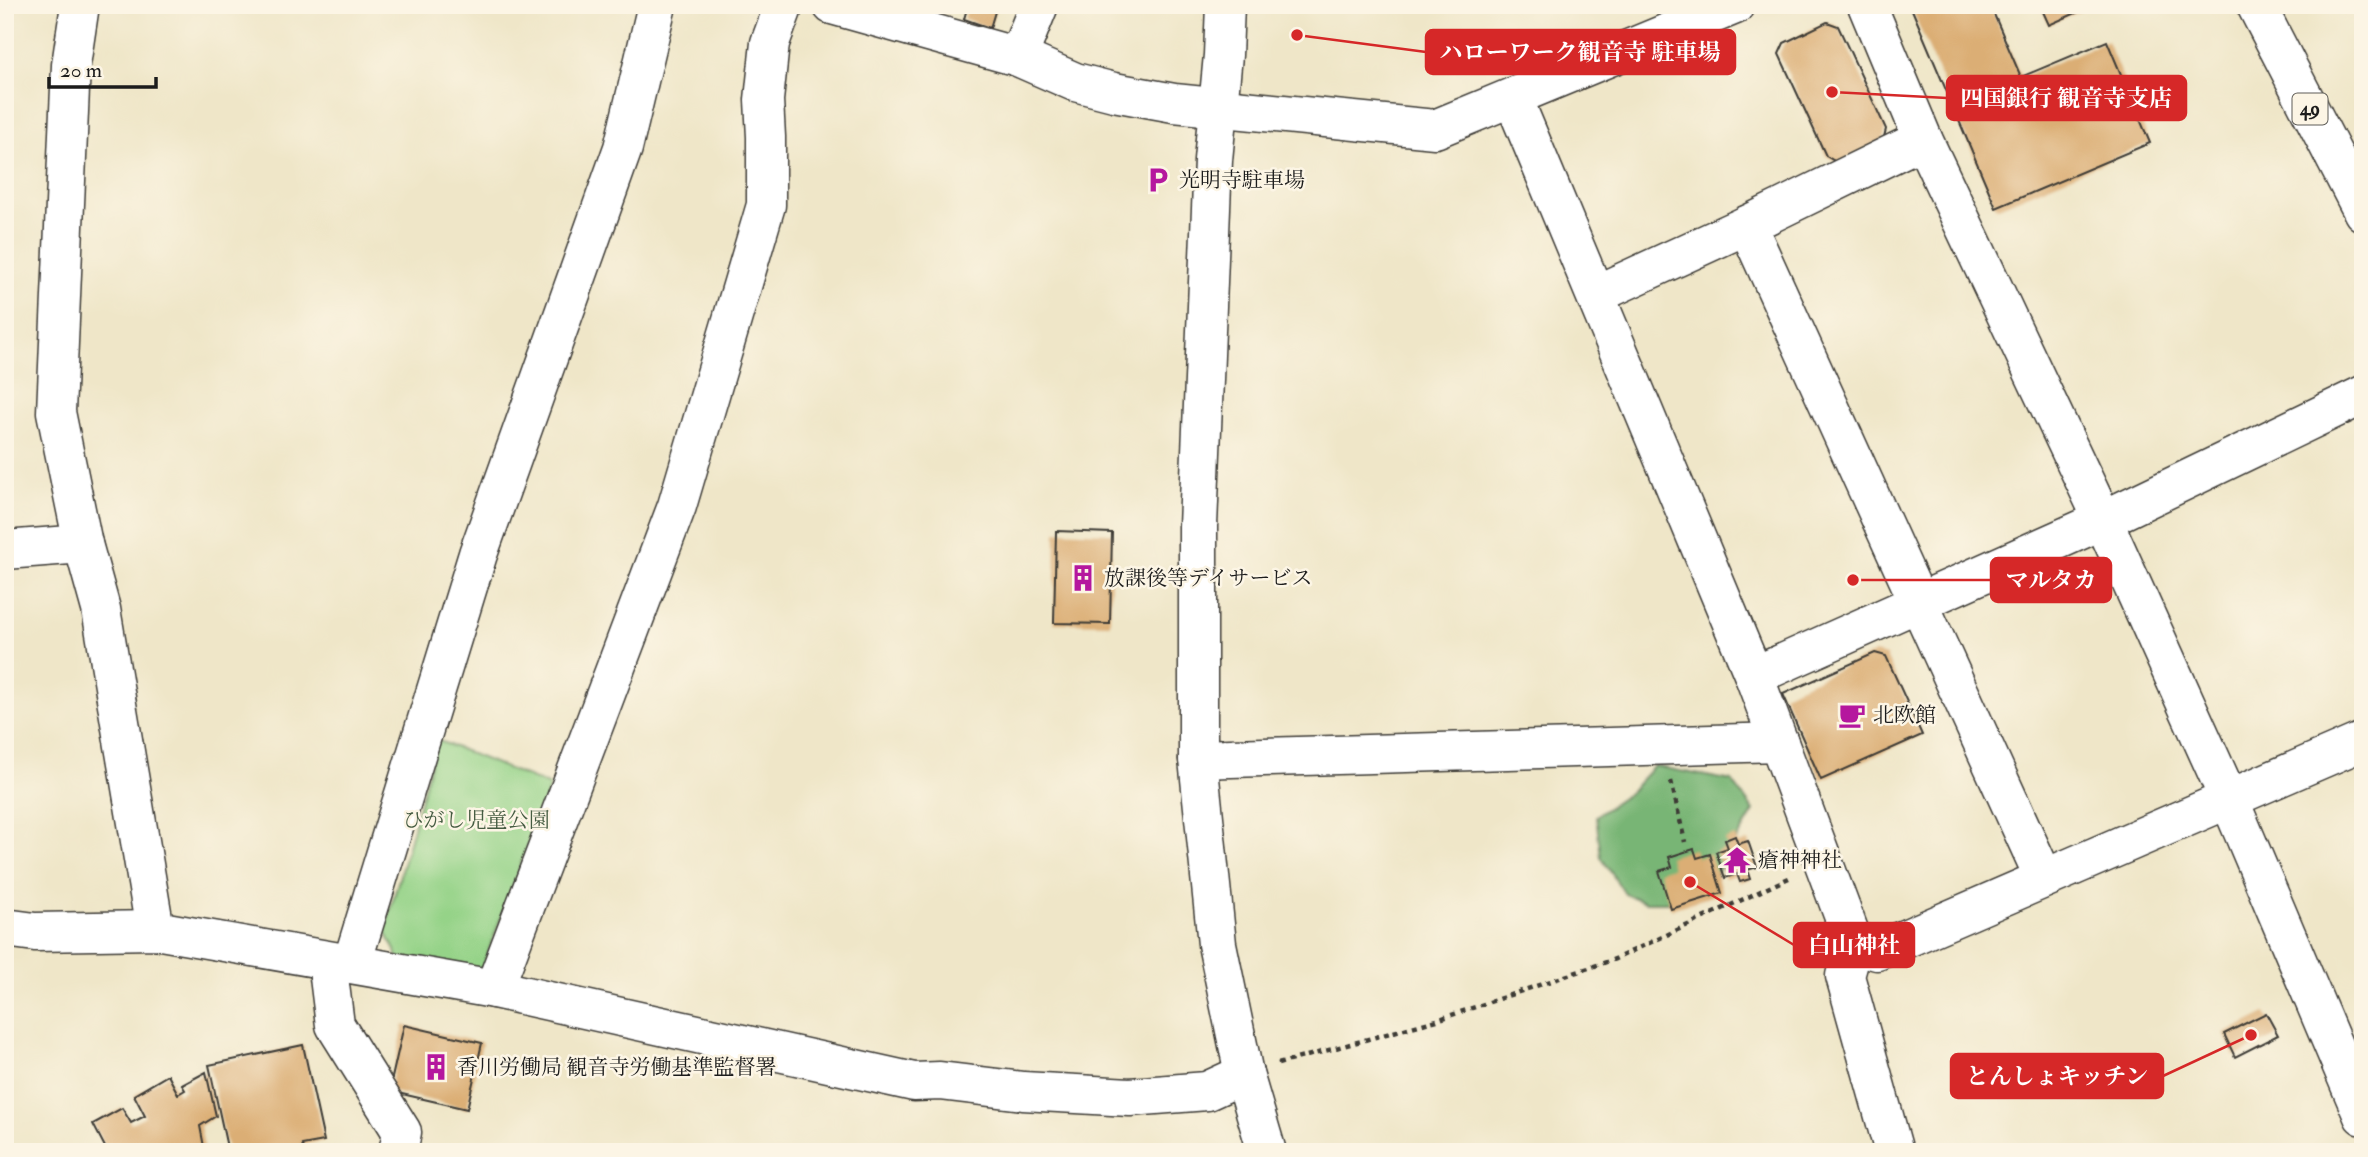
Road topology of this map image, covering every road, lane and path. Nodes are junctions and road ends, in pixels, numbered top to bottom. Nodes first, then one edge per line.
1 (80, 5) edge
2 (657, 5) edge
3 (784, 5) edge
4 (832, 5) edge
5 (1039, 5) edge
6 (1224, 5) edge
7 (1867, 5) edge
8 (2256, 5) edge
9 (1731, 7) edge
10 (1018, 57) junction
11 (1513, 99) junction
12 (1218, 107) junction
13 (1923, 139) junction
14 (2363, 212) edge
15 (1748, 225) junction
16 (1597, 294) junction
17 (2363, 395) edge
18 (2103, 520) junction
19 (83, 544) junction
20 (5, 550) edge
21 (1917, 602) junction
22 (1754, 676) junction
23 (2363, 741) edge
24 (1779, 742) junction
25 (1662, 747) junction
26 (1198, 759) junction
27 (2229, 799) junction
28 (1685, 842) dead end
29 (1824, 862) junction
30 (2044, 878) junction
31 (5, 928) edge
32 (155, 930) junction
33 (1854, 944) junction
34 (340, 962) junction
35 (494, 989) junction
36 (1244, 1074) junction
37 (2363, 1116) edge
38 (398, 1152) edge
39 (1267, 1152) edge
40 (1894, 1152) edge

1 - 19 street
2 - 34 street
3 - 35 street
4 - 10 street
5 - 10 street
6 - 12 street
7 - 13 street
8 - 14 street, 49
9 - 11 street
10 - 12 street
11 - 12 street
11 - 16 street
12 - 26 street
13 - 15 street
13 - 18 street
15 - 16 street
15 - 21 street
16 - 22 street
17 - 18 street
18 - 21 street
18 - 27 street
19 - 20 street
19 - 32 street
21 - 22 street
21 - 30 street
22 - 24 street
23 - 27 street
24 - 25 street
24 - 29 street
25 - 26 street
25 - 28 path
26 - 36 street
27 - 30 street
27 - 37 street
29 - 33 street
29 - 36 path
30 - 33 street
31 - 32 street
32 - 34 street
33 - 40 street
34 - 35 street
34 - 38 street
35 - 36 street
36 - 39 street

